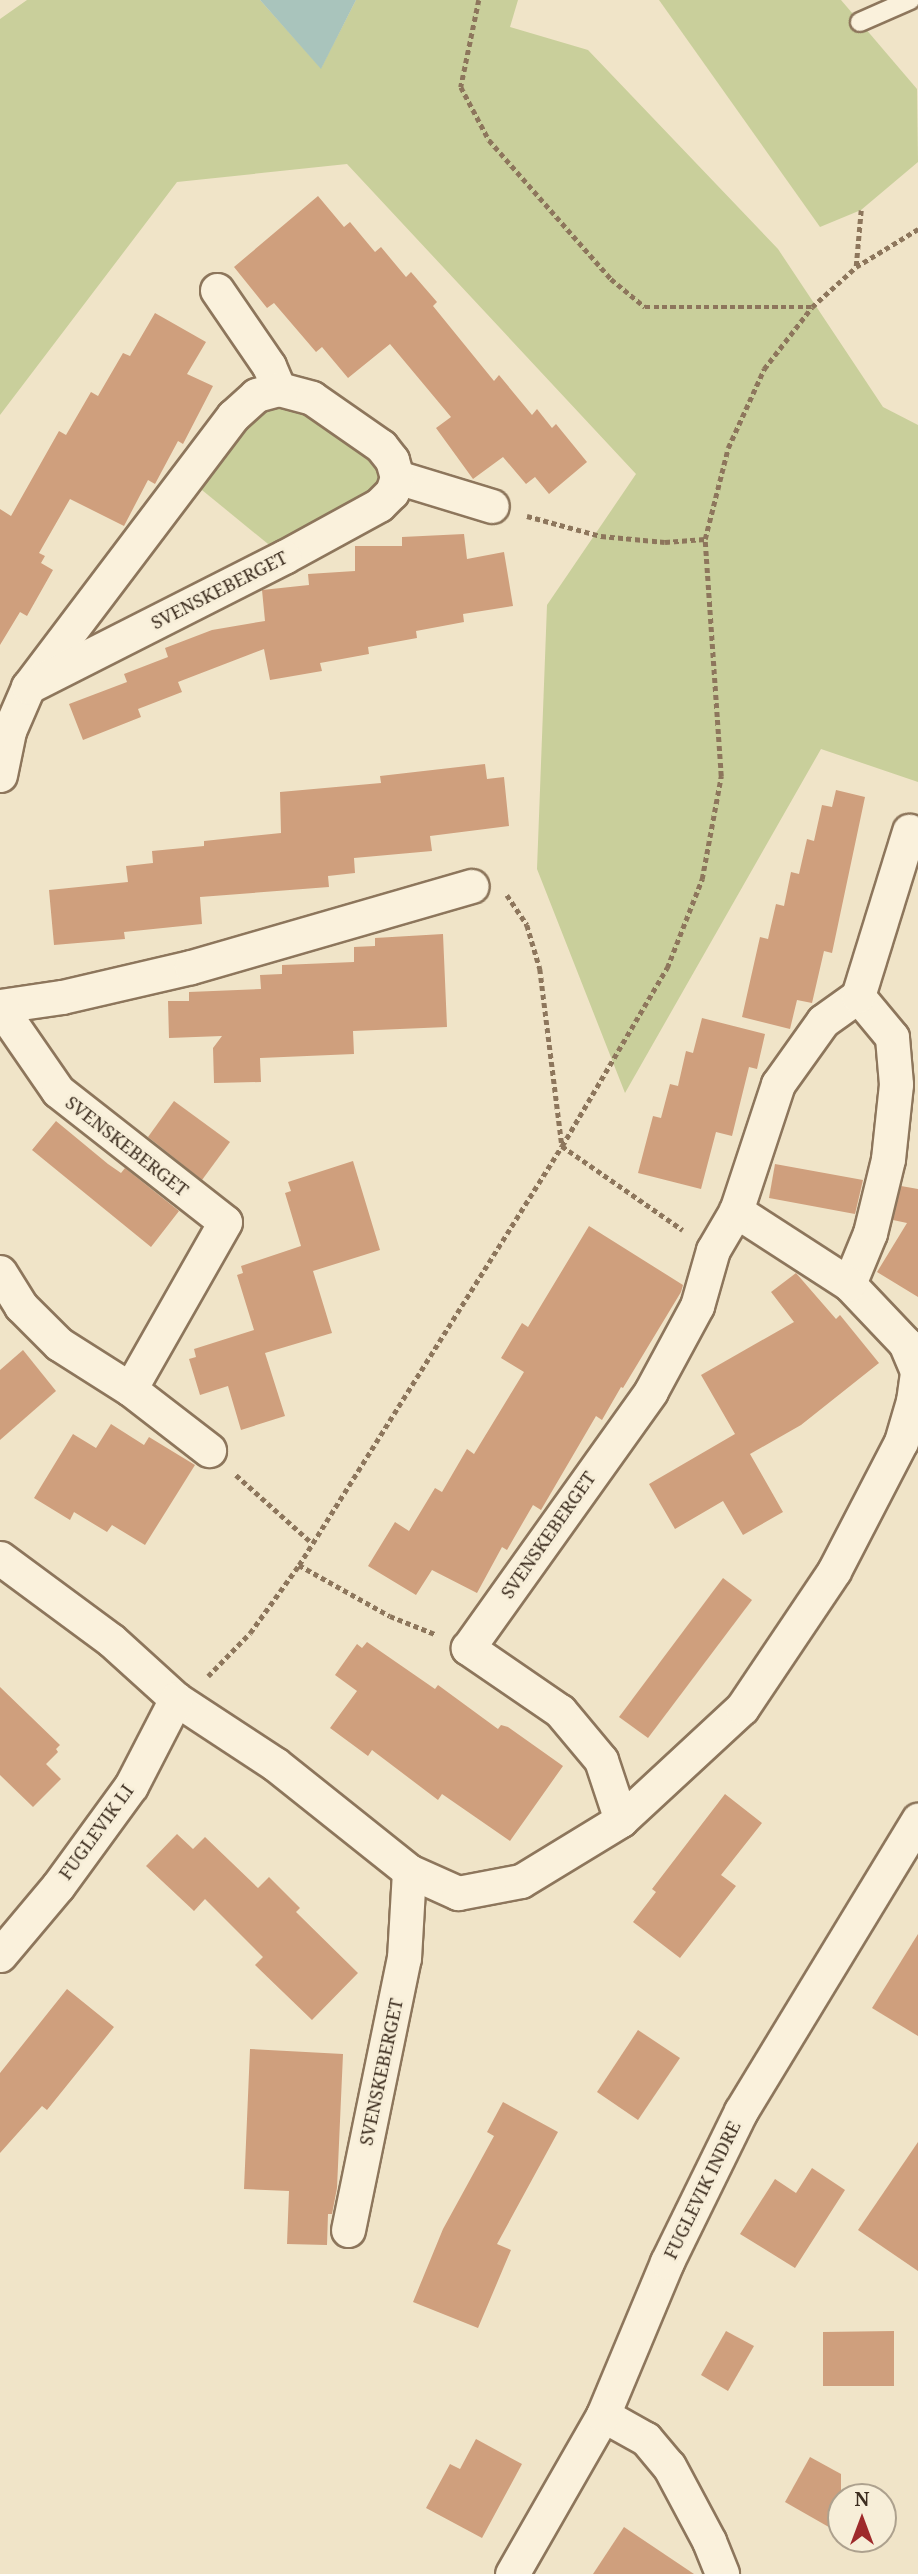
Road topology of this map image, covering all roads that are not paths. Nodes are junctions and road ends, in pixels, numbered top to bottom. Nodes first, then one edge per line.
1 (910, 0) edge
2 (860, 22) dead end
3 (218, 290) dead end
4 (279, 389) junction
5 (397, 477) junction
6 (492, 506) road end
7 (28, 687) junction
8 (0, 775) edge
9 (909, 831) dead end
10 (472, 886) road end
11 (858, 996) junction
12 (0, 1006) edge
13 (736, 1211) junction
14 (0, 1272) edge
15 (849, 1284) junction
16 (130, 1389) junction
17 (209, 1450) road end
18 (0, 1558) edge
19 (176, 1699) junction
20 (621, 1820) junction
21 (918, 1820) edge
22 (409, 1871) junction
23 (0, 1955) edge
24 (348, 2230) dead end
25 (603, 2414) junction
26 (512, 2574) edge
27 (722, 2574) edge

1 - 2 lane
3 - 4 street
4 - 5 street
4 - 7 street
5 - 6 street
5 - 7 street, SVENSKEBERGET
7 - 8 street
9 - 11 street
10 - 12 street, SVENSKEBERGET
11 - 13 street, SVENSKEBERGET
11 - 15 street
12 - 16 street, SVENSKEBERGET
13 - 15 street
13 - 20 street, SVENSKEBERGET
14 - 16 street
15 - 20 street
16 - 17 street
18 - 19 street
19 - 22 street
19 - 23 street, FUGLEVIK LI
20 - 22 street
21 - 25 street, FUGLEVIK INDRE
22 - 24 street, SVENSKEBERGET
25 - 26 street, FUGLEVIK INDRE
25 - 27 street

